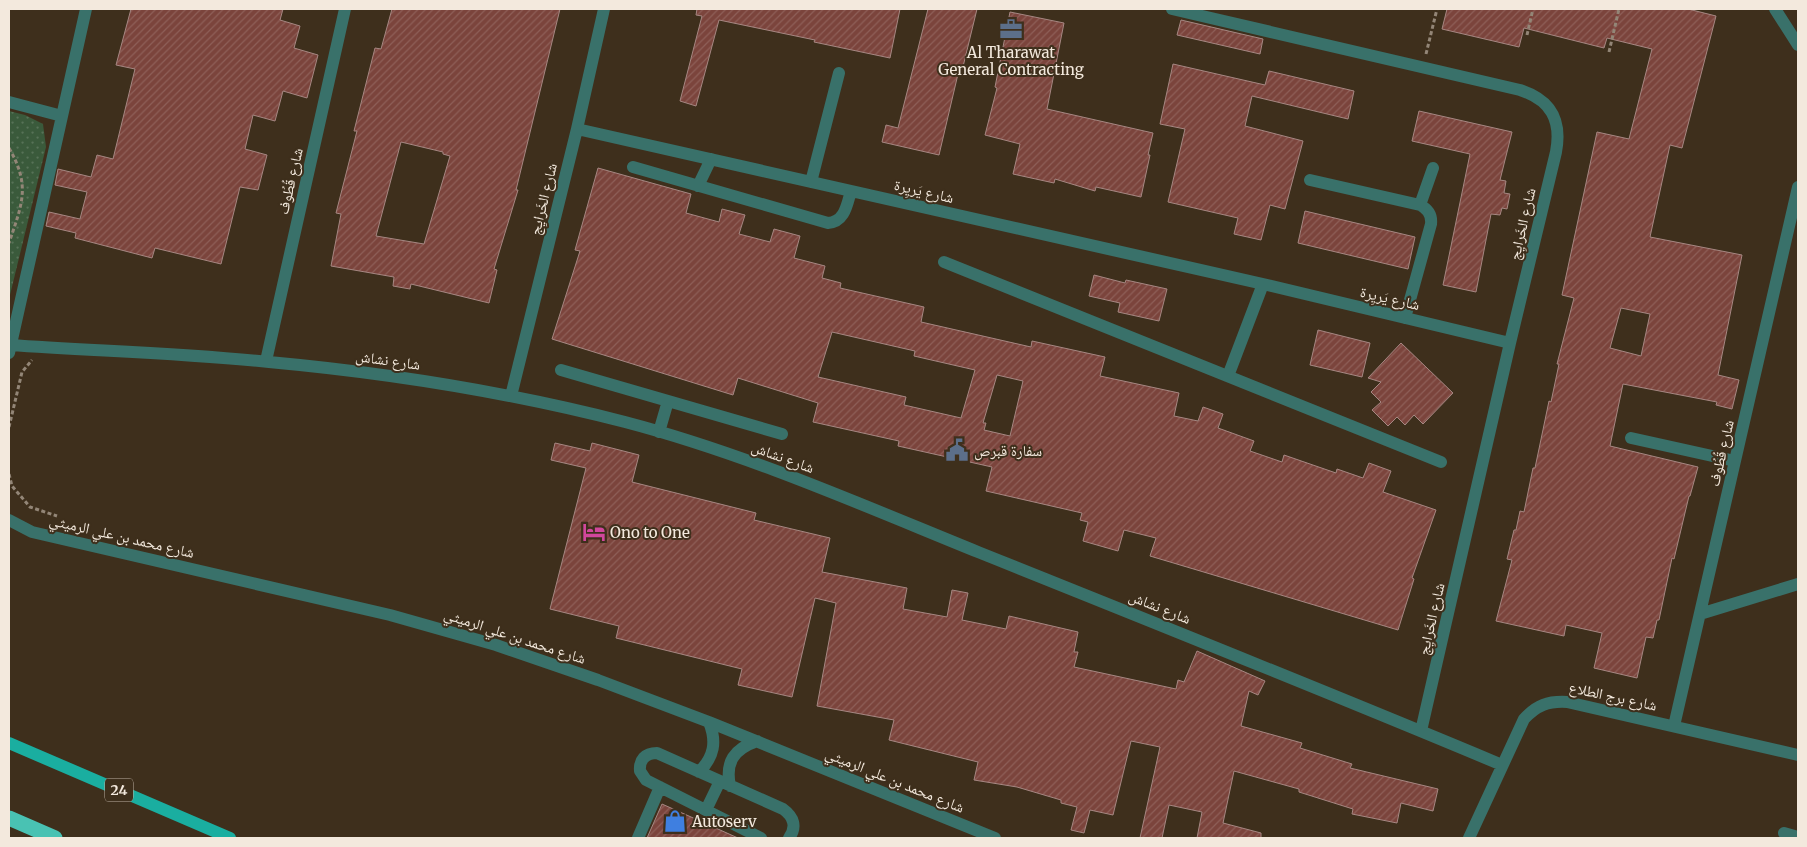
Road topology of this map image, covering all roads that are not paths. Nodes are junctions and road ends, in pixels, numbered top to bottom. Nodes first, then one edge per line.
1 (86, 9) edge
2 (345, 9) edge
3 (604, 9) edge
4 (1172, 9) edge
5 (1775, 9) edge
6 (1797, 41) edge
7 (839, 73) dead end
8 (9, 102) edge
9 (62, 116) junction
10 (578, 129) junction
11 (712, 160) junction
12 (633, 168) dead end
13 (1433, 168) dead end
14 (1310, 180) dead end
15 (811, 182) junction
16 (698, 186) junction
17 (1798, 187) edge
18 (851, 191) junction
19 (1420, 205) junction
20 (944, 262) dead end
21 (1263, 284) junction
22 (1405, 318) junction
23 (1510, 343) junction
24 (10, 349) edge
25 (266, 361) junction
26 (561, 370) dead end
27 (1228, 376) junction
28 (510, 396) junction
29 (668, 401) junction
30 (659, 432) junction
31 (782, 434) dead end
32 (1631, 438) dead end
33 (1735, 461) junction
34 (1441, 462) dead end
35 (9, 520) edge
36 (1798, 584) edge
37 (1700, 614) junction
38 (710, 722) junction
39 (1674, 726) junction
40 (1422, 732) junction
41 (9, 742) edge
42 (757, 742) junction
43 (1798, 755) edge
44 (1502, 765) junction
45 (699, 772) junction
46 (725, 784) junction
47 (660, 787) junction
48 (706, 810) junction
49 (9, 818) edge
50 (1784, 833) dead end
51 (1798, 837) edge
52 (55, 838) edge
53 (230, 838) edge
54 (638, 838) edge
55 (761, 838) edge
56 (788, 838) edge
57 (995, 838) edge
58 (1469, 838) edge

1 - 9 street
2 - 25 street, شارع قُطُوف
3 - 10 street, شارع الخَرايِج
4 - 23 street, شارع الخَرايِج
5 - 6 street
7 - 15 street
8 - 9 street
9 - 24 street
10 - 11 street, شارع يَريِرة
10 - 28 street, شارع الخَرايِج
11 - 15 street, شارع يَريِرة
11 - 16 street
12 - 16 street
13 - 19 street
14 - 19 street
15 - 18 street, شارع يَريِرة
16 - 18 street
17 - 33 street, شارع قُطُوف
18 - 21 street, شارع يَريِرة
19 - 22 street
20 - 27 street
21 - 22 street, شارع يَريِرة
21 - 27 street
22 - 23 street, شارع يَريِرة
23 - 40 street, شارع الخَرايِج
24 - 25 street, شارع نشاش
25 - 28 street, شارع نشاش
26 - 29 street
27 - 34 street
28 - 30 street, شارع نشاش
29 - 30 street
29 - 31 street
30 - 40 street, شارع نشاش
32 - 33 street
33 - 37 street, شارع قُطُوف
35 - 38 street, شارع محمد بن علي الرميثي
36 - 37 street
37 - 39 street, شارع قُطُوف
38 - 42 street, شارع محمد بن علي الرميثي
38 - 45 street
39 - 43 street, شارع برج الطلاع
39 - 44 street, شارع برج الطلاع
40 - 44 street, شارع نشاش
41 - 53 main road, 24
42 - 46 street
42 - 57 street, شارع محمد بن علي الرميثي
44 - 58 street, شارع برج الطلاع
45 - 46 street
45 - 47 street
46 - 48 street
46 - 56 street
47 - 48 street
47 - 54 street
48 - 55 street
49 - 52 highway
50 - 51 street

